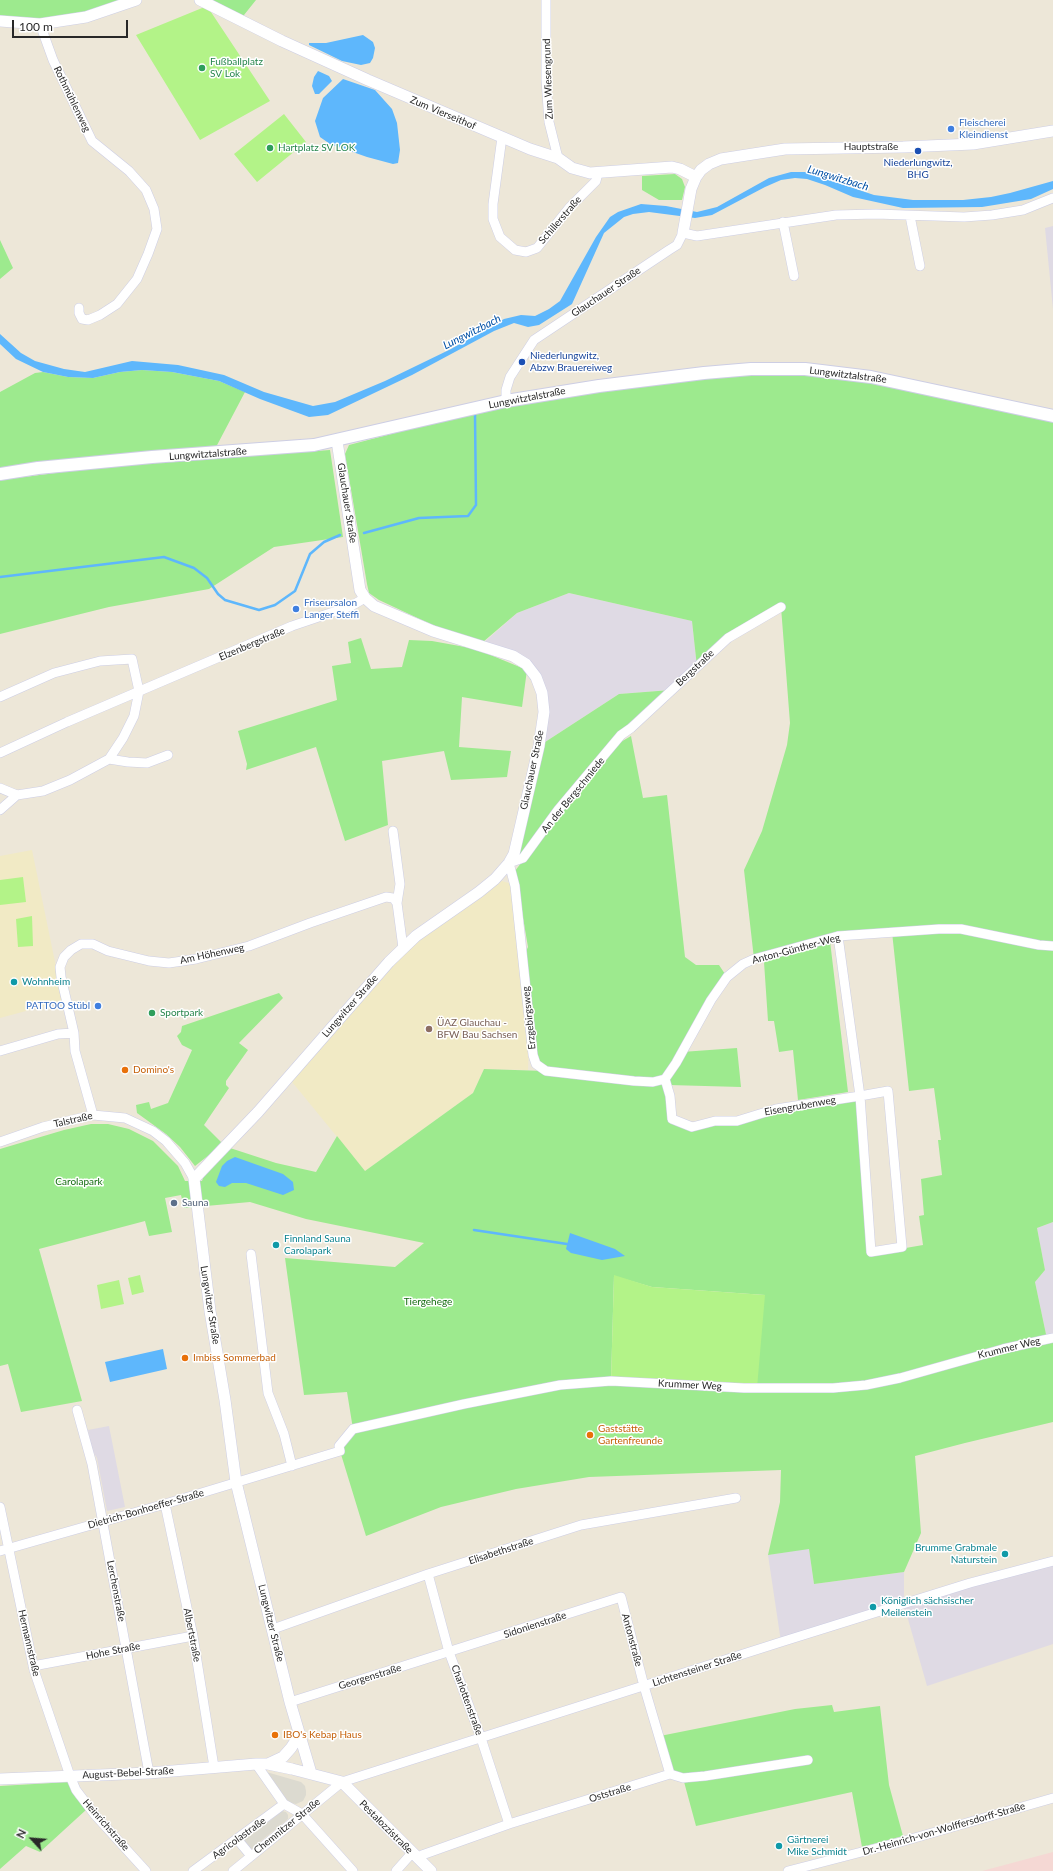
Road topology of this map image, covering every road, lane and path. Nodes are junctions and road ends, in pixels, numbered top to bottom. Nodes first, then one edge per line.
1 (136, 0) edge
2 (200, 0) edge
3 (546, 0) edge
4 (0, 21) edge
5 (40, 24) junction
6 (1053, 131) edge
7 (502, 137) junction
8 (558, 158) junction
9 (598, 173) junction
10 (696, 177) junction
11 (1053, 198) edge
12 (910, 216) junction
13 (783, 222) junction
14 (683, 233) junction
15 (920, 266) dead end
16 (794, 276) dead end
17 (79, 308) dead end
18 (506, 401) junction
19 (1053, 416) edge
20 (337, 441) junction
21 (0, 474) edge
22 (365, 598) junction
23 (781, 607) dead end
24 (139, 692) junction
25 (0, 697) edge
26 (618, 740) joint
27 (0, 753) edge
28 (168, 754) dead end
29 (109, 758) junction
30 (0, 788) edge
31 (18, 795) junction
32 (0, 810) edge
33 (393, 831) dead end
34 (510, 863) junction
35 (398, 903) junction
36 (838, 936) junction
37 (1053, 946) edge
38 (403, 948) junction
39 (74, 1033) junction
40 (0, 1051) edge
41 (665, 1079) junction
42 (860, 1096) junction
43 (92, 1115) junction
44 (0, 1142) edge
45 (194, 1179) junction
46 (252, 1254) dead end
47 (1053, 1338) edge
48 (77, 1410) dead end
49 (340, 1451) joint
50 (292, 1466) junction
51 (236, 1482) junction
52 (736, 1498) dead end
53 (165, 1504) junction
54 (0, 1507) edge
55 (102, 1521) junction
56 (9, 1548) junction
57 (0, 1551) edge
58 (1053, 1561) edge
59 (428, 1574) junction
60 (621, 1597) joint
61 (273, 1628) junction
62 (193, 1636) junction
63 (127, 1648) junction
64 (449, 1652) junction
65 (33, 1666) junction
66 (644, 1686) junction
67 (290, 1702) junction
68 (300, 1734) junction
69 (481, 1738) junction
70 (808, 1760) dead end
71 (256, 1764) junction
72 (268, 1764) junction
73 (214, 1767) junction
74 (149, 1773) junction
75 (311, 1773) junction
76 (670, 1774) junction
77 (70, 1776) junction
78 (0, 1779) edge
79 (342, 1782) junction
80 (1053, 1798) edge
81 (284, 1804) junction
82 (302, 1814) junction
83 (508, 1824) junction
84 (237, 1839) junction
85 (250, 1856) junction
86 (415, 1856) junction
87 (803, 1869) edge
88 (146, 1871) edge
89 (193, 1871) edge
90 (233, 1871) edge
91 (353, 1871) edge
92 (396, 1871) edge
93 (431, 1871) edge
94 (788, 1871) edge

1 - 5 street
2 - 7 street, Zum Vierseithof
3 - 8 street, Zum Wiesengrund
4 - 5 street
5 - 17 street, Rothmühlenweg
6 - 10 street, Hauptstraße
7 - 8 street, Zum Vierseithof
7 - 9 street, Schillerstraße
8 - 9 street, Zum Vierseithof
9 - 10 street, Zum Vierseithof
10 - 14 street, Glauchauer Straße
11 - 12 street
12 - 13 street
12 - 15 street
13 - 14 street
13 - 16 street
14 - 18 street, Glauchauer Straße
18 - 19 main road, Lungwitztalstraße
18 - 20 main road, Lungwitztalstraße
20 - 21 main road, Lungwitztalstraße
20 - 22 street, Glauchauer Straße
22 - 24 street, Elzenbergstraße
22 - 34 street, Glauchauer Straße
23 - 26 street, Bergstraße
24 - 25 street
24 - 27 street, Elzenbergstraße
24 - 29 street
26 - 34 street, An der Bergschmiede
28 - 29 street
29 - 31 street
30 - 31 street
31 - 32 street
33 - 35 street
34 - 38 street, Glauchauer Straße
34 - 41 street, Erzgebirgsweg
35 - 38 street
35 - 39 street, Am Höhenweg
36 - 37 street, Anton-Günther-Weg
36 - 41 street, Anton-Günther-Weg
36 - 42 street
38 - 45 street, Lungwitzer Straße
39 - 40 street
39 - 43 street, Am Höhenweg
41 - 42 street, Eisengrubenweg
42 - 42 street, Eisengrubenweg
43 - 44 street, Talstraße
43 - 45 street, Talstraße
45 - 51 street, Lungwitzer Straße
46 - 50 street
47 - 49 street, Krummer Weg
48 - 55 street, Lerchenstraße
49 - 50 street, Dietrich-Bonhoeffer-Straße
50 - 51 street, Dietrich-Bonhoeffer-Straße
51 - 53 street, Dietrich-Bonhoeffer-Straße
51 - 61 street, Lungwitzer Straße
52 - 59 street, Elisabethstraße
53 - 55 street, Dietrich-Bonhoeffer-Straße
53 - 62 street, Albertstraße
54 - 56 street, Hermannstraße
55 - 56 street, Dietrich-Bonhoeffer-Straße
55 - 63 street, Lerchenstraße
56 - 57 street, Dietrich-Bonhoeffer-Straße
56 - 65 street, Hermannstraße
58 - 66 street, Lichtensteiner Straße
59 - 61 street, Elisabethstraße
59 - 64 street, Charlottenstraße
60 - 64 street, Sidonienstraße
60 - 66 street, Antonstraße
61 - 67 street, Lungwitzer Straße
62 - 63 street, Hohe Straße
62 - 73 street, Albertstraße
63 - 65 street, Hohe Straße
63 - 74 street, Lerchenstraße
64 - 67 street, Georgenstraße
64 - 69 street, Charlottenstraße
65 - 77 street, Hermannstraße
66 - 69 street, Lichtensteiner Straße
66 - 76 street, Antonstraße
67 - 68 street, Lungwitzer Straße
68 - 72 street
68 - 75 street, Lungwitzer Straße
69 - 79 street, Lichtensteiner Straße
69 - 83 street, Charlottenstraße
70 - 76 street, Oststraße
71 - 72 street, August-Bebel-Straße
71 - 73 street, August-Bebel-Straße
71 - 81 street
72 - 75 street, August-Bebel-Straße
73 - 74 street, August-Bebel-Straße
74 - 77 street, August-Bebel-Straße
75 - 79 street, August-Bebel-Straße
76 - 83 street, Oststraße
77 - 78 street, August-Bebel-Straße
77 - 88 street, Heinrichstraße
79 - 82 street, Chemnitzer Straße
79 - 86 street, Pestalozzistraße
80 - 87 street, Dr.-Heinrich-von-Wolffersdorff-Straße
81 - 82 street
81 - 84 street, Agricolastraße
82 - 85 street, Chemnitzer Straße
82 - 91 street
83 - 86 street, Oststraße
84 - 85 street
84 - 89 street, Agricolastraße
85 - 90 street, Chemnitzer Straße
86 - 92 street
86 - 93 street, Pestalozzistraße
87 - 94 street, Dr.-Heinrich-von-Wolffersdorff-Straße

